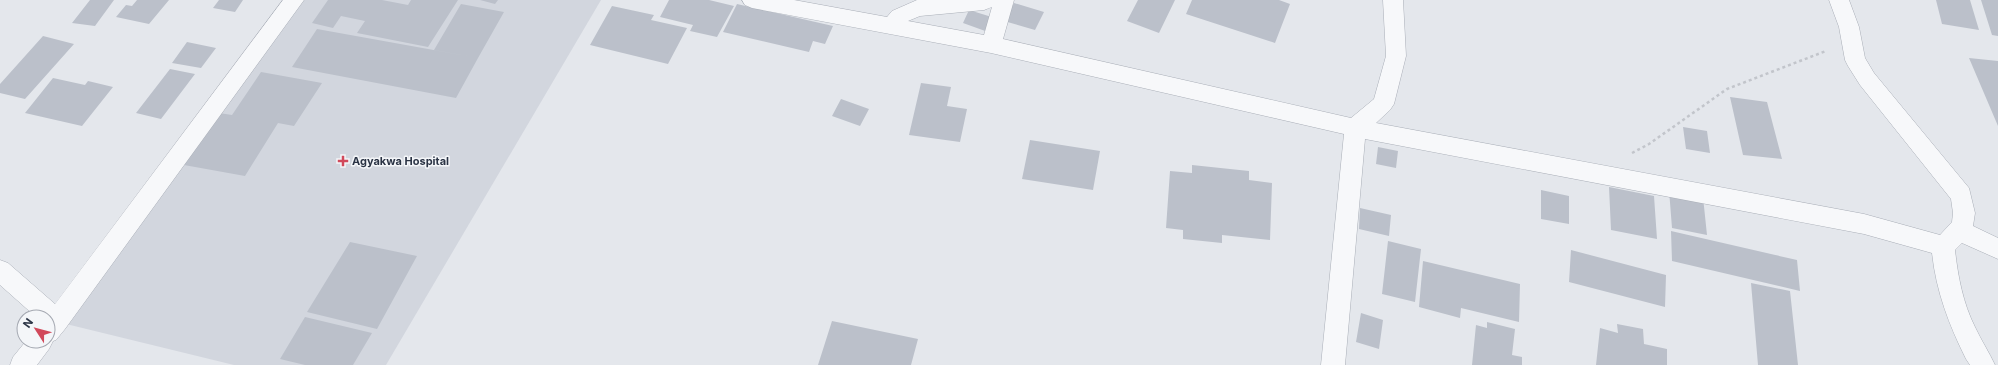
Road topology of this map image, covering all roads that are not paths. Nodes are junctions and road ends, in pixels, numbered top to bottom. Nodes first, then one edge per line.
1 (294, 0) edge
2 (752, 0) edge
3 (989, 0) edge
4 (1004, 0) edge
5 (1393, 0) edge
6 (1840, 0) edge
7 (892, 26) junction
8 (991, 45) junction
9 (1354, 128) junction
10 (1960, 231) junction
11 (1943, 246) junction
12 (1998, 249) edge
13 (0, 270) edge
14 (36, 309) edge
15 (56, 321) edge
16 (35, 349) edge
17 (22, 365) edge
18 (1335, 365) edge
19 (1983, 365) edge

1 - 15 street
2 - 7 street
3 - 7 street
4 - 8 street
5 - 9 street
6 - 10 street
7 - 8 street
8 - 9 street
9 - 11 street
9 - 18 street
10 - 11 street
10 - 12 street
11 - 19 street
13 - 14 street
16 - 17 street

